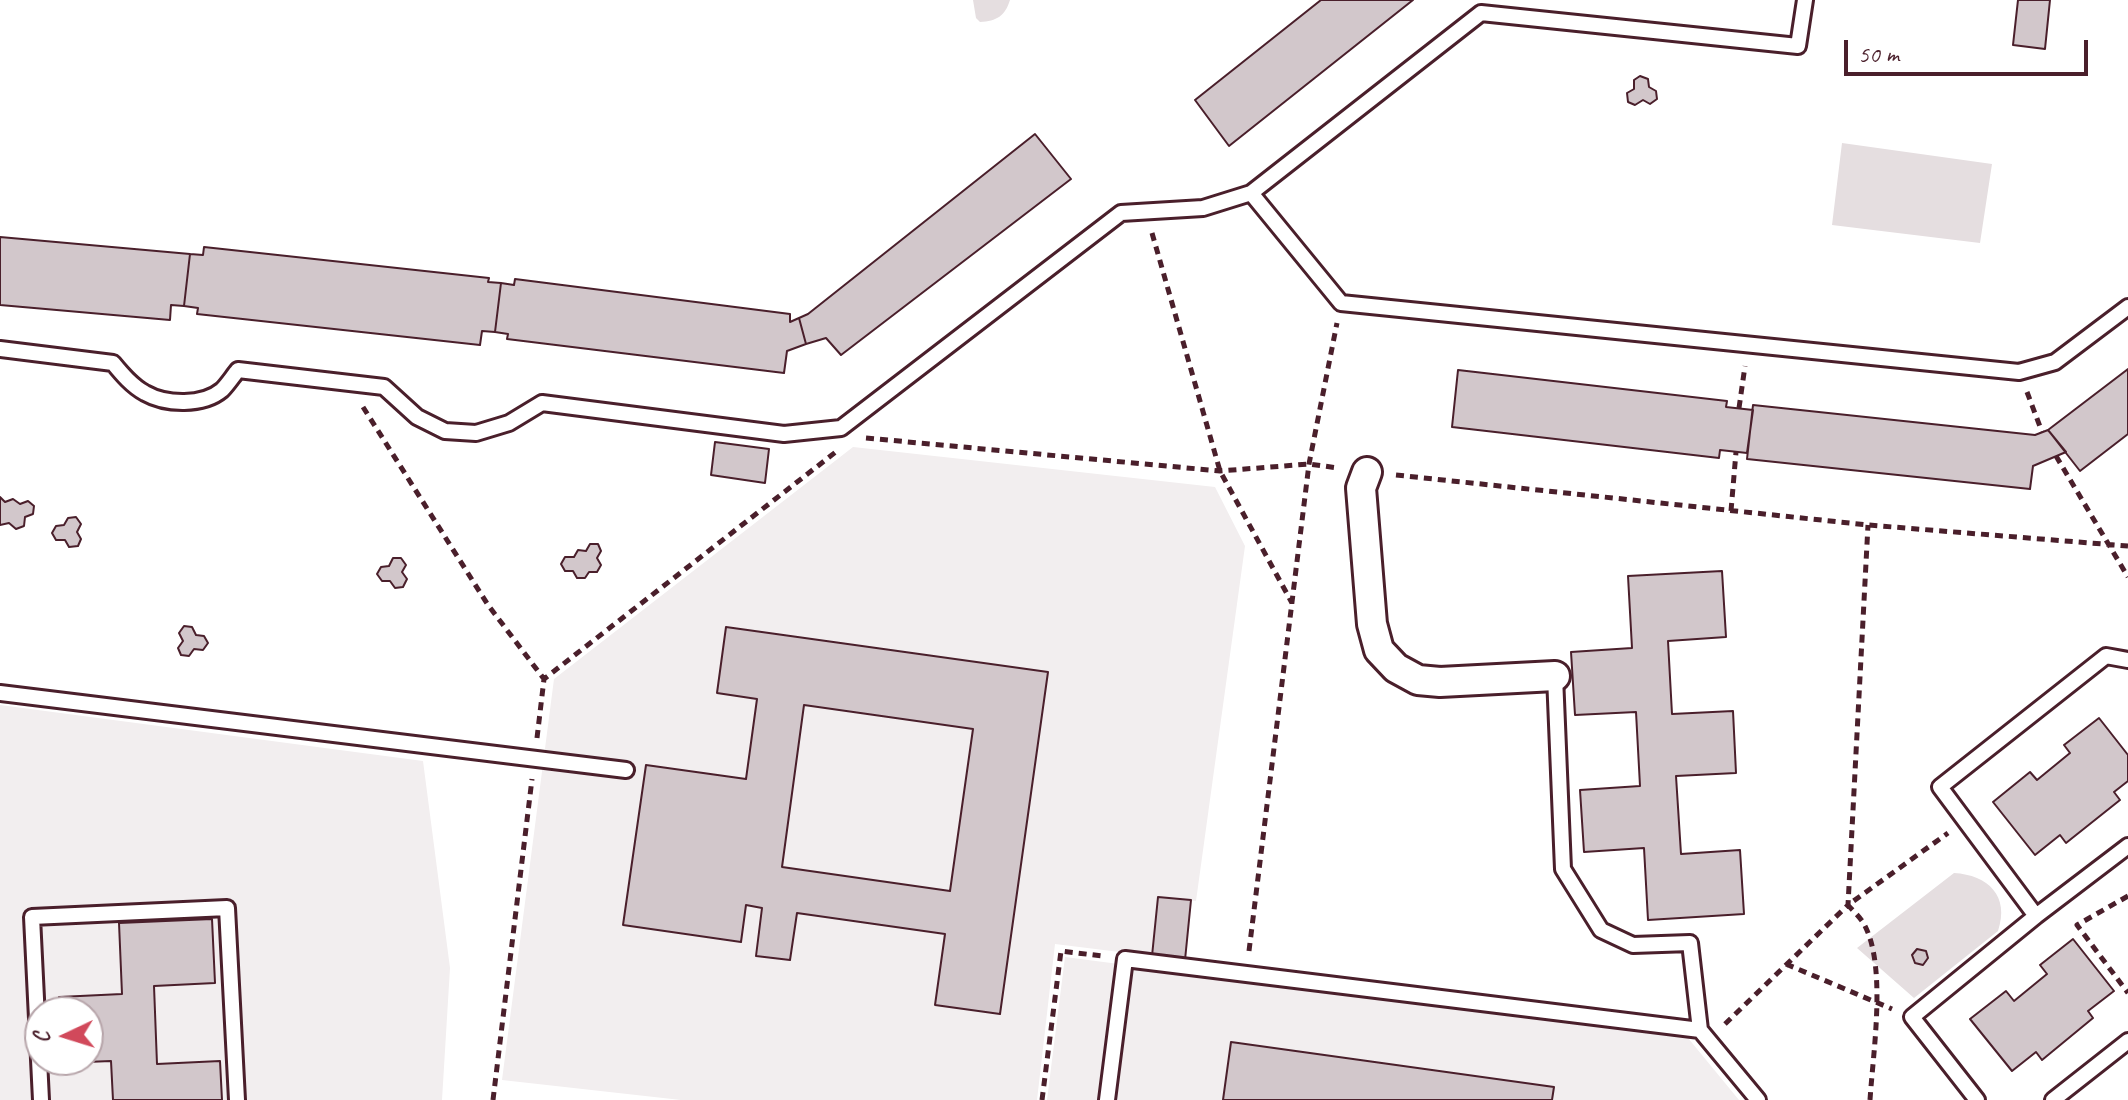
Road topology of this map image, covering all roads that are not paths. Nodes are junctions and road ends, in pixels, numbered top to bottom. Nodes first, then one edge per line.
1 (1805, 0) edge
2 (1251, 193) junction
3 (2128, 307) edge
4 (0, 349) edge
5 (1367, 472) road end
6 (2128, 660) edge
7 (1555, 676) joint
8 (0, 693) edge
9 (626, 770) dead end
10 (2128, 846) edge
11 (2036, 916) junction
12 (1705, 1035) junction
13 (2128, 1041) edge
14 (41, 1100) edge
15 (237, 1100) edge
16 (1107, 1100) edge
17 (1758, 1100) edge
18 (1977, 1100) edge
19 (2053, 1100) edge

1 - 2 lane
2 - 3 lane
2 - 4 lane
5 - 7 street
6 - 11 lane
7 - 12 lane
8 - 9 lane
10 - 11 lane
11 - 18 lane
12 - 16 lane
12 - 17 lane
13 - 19 lane
14 - 15 lane

